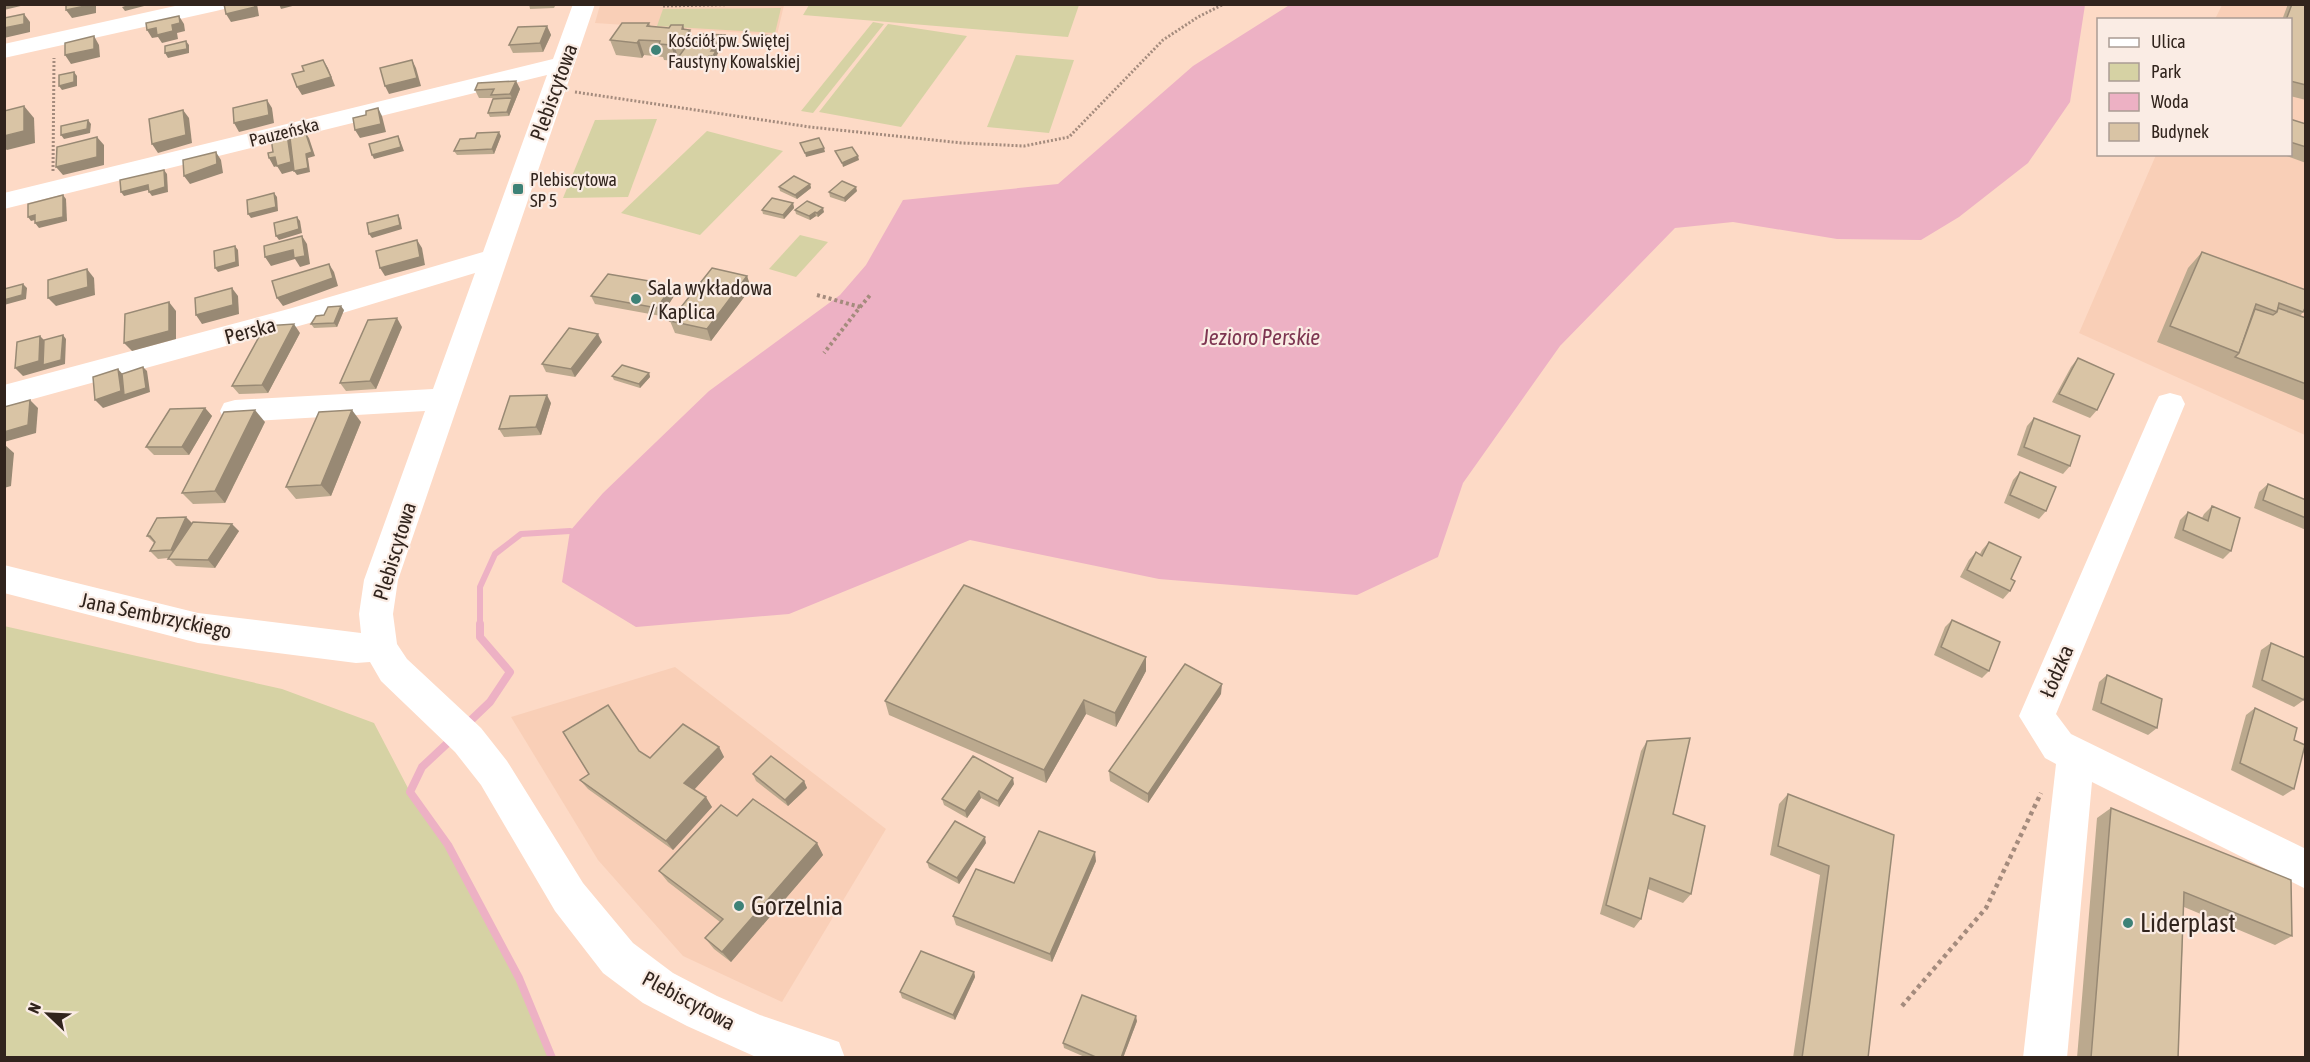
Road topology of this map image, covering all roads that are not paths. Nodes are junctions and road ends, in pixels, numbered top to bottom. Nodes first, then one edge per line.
1 (216, 4) edge
2 (584, 4) edge
3 (4, 51) edge
4 (558, 76) junction
5 (4, 201) edge
6 (494, 258) junction
7 (4, 396) edge
8 (445, 399) junction
9 (2170, 404) dead end
10 (235, 411) edge
11 (4, 579) edge
12 (380, 646) junction
13 (2076, 755) junction
14 (2306, 870) edge
15 (824, 1058) edge
16 (2045, 1058) edge

1 - 3 street
2 - 4 street, Plebiscytowa
4 - 5 street, Pauzeńska
4 - 6 street, Plebiscytowa
6 - 7 street, Perska
6 - 8 street, Plebiscytowa
8 - 10 street
8 - 12 street, Plebiscytowa
9 - 13 street, Łódzka
11 - 12 street, Jana Sembrzyckiego
12 - 15 street, Plebiscytowa
13 - 14 street, Łódzka
13 - 16 street

